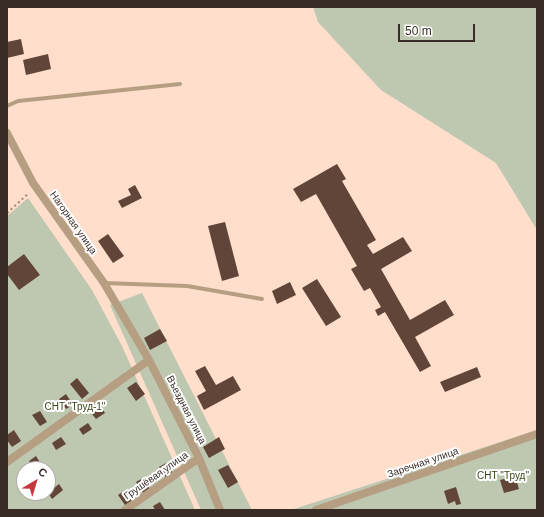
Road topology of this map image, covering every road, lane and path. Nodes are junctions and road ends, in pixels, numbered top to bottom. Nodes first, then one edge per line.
1 (180, 84) dead end
2 (7, 106) edge
3 (7, 133) edge
4 (34, 185) junction
5 (7, 213) edge
6 (104, 283) junction
7 (262, 299) dead end
8 (127, 324) joint
9 (149, 360) junction
10 (537, 434) edge
11 (199, 458) junction
12 (7, 462) edge
13 (125, 510) edge
14 (220, 510) edge
15 (316, 510) edge

1 - 2 lane
3 - 4 street, Нагорная улица
4 - 5 path
4 - 6 street, Нагорная улица
6 - 7 lane
6 - 8 street, Нагорная улица
8 - 9 street, Въездная улица
9 - 11 street, Въездная улица
9 - 12 street
10 - 15 street, Заречная улица
11 - 13 street, Грушёвая улица
11 - 14 street, Въездная улица

